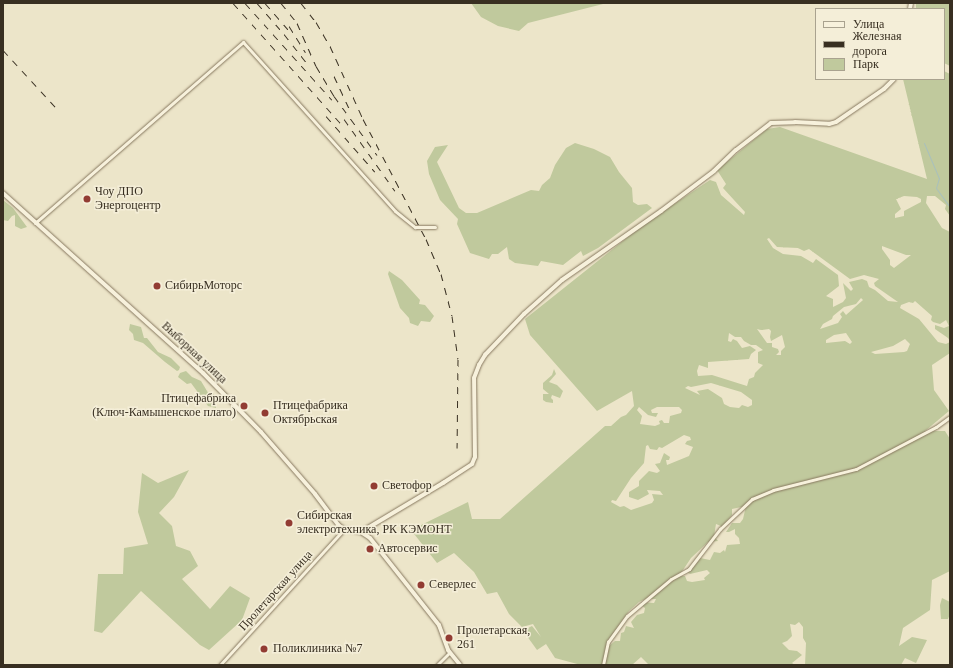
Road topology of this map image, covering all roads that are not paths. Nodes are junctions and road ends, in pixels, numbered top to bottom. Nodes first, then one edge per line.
1 (893, 80) edge
2 (3, 193) edge
3 (35, 223) junction
4 (435, 227) dead end
5 (950, 417) edge
6 (344, 529) junction
7 (361, 532) junction
8 (450, 652) junction
9 (220, 665) edge
10 (437, 665) edge
11 (460, 665) edge
12 (603, 665) edge

1 - 7 street
2 - 3 street, Выборная улица
3 - 4 street
3 - 6 street, Выборная улица
5 - 12 street
6 - 7 street
6 - 9 street, Пролетарская улица
7 - 8 street
8 - 10 street
8 - 11 street

